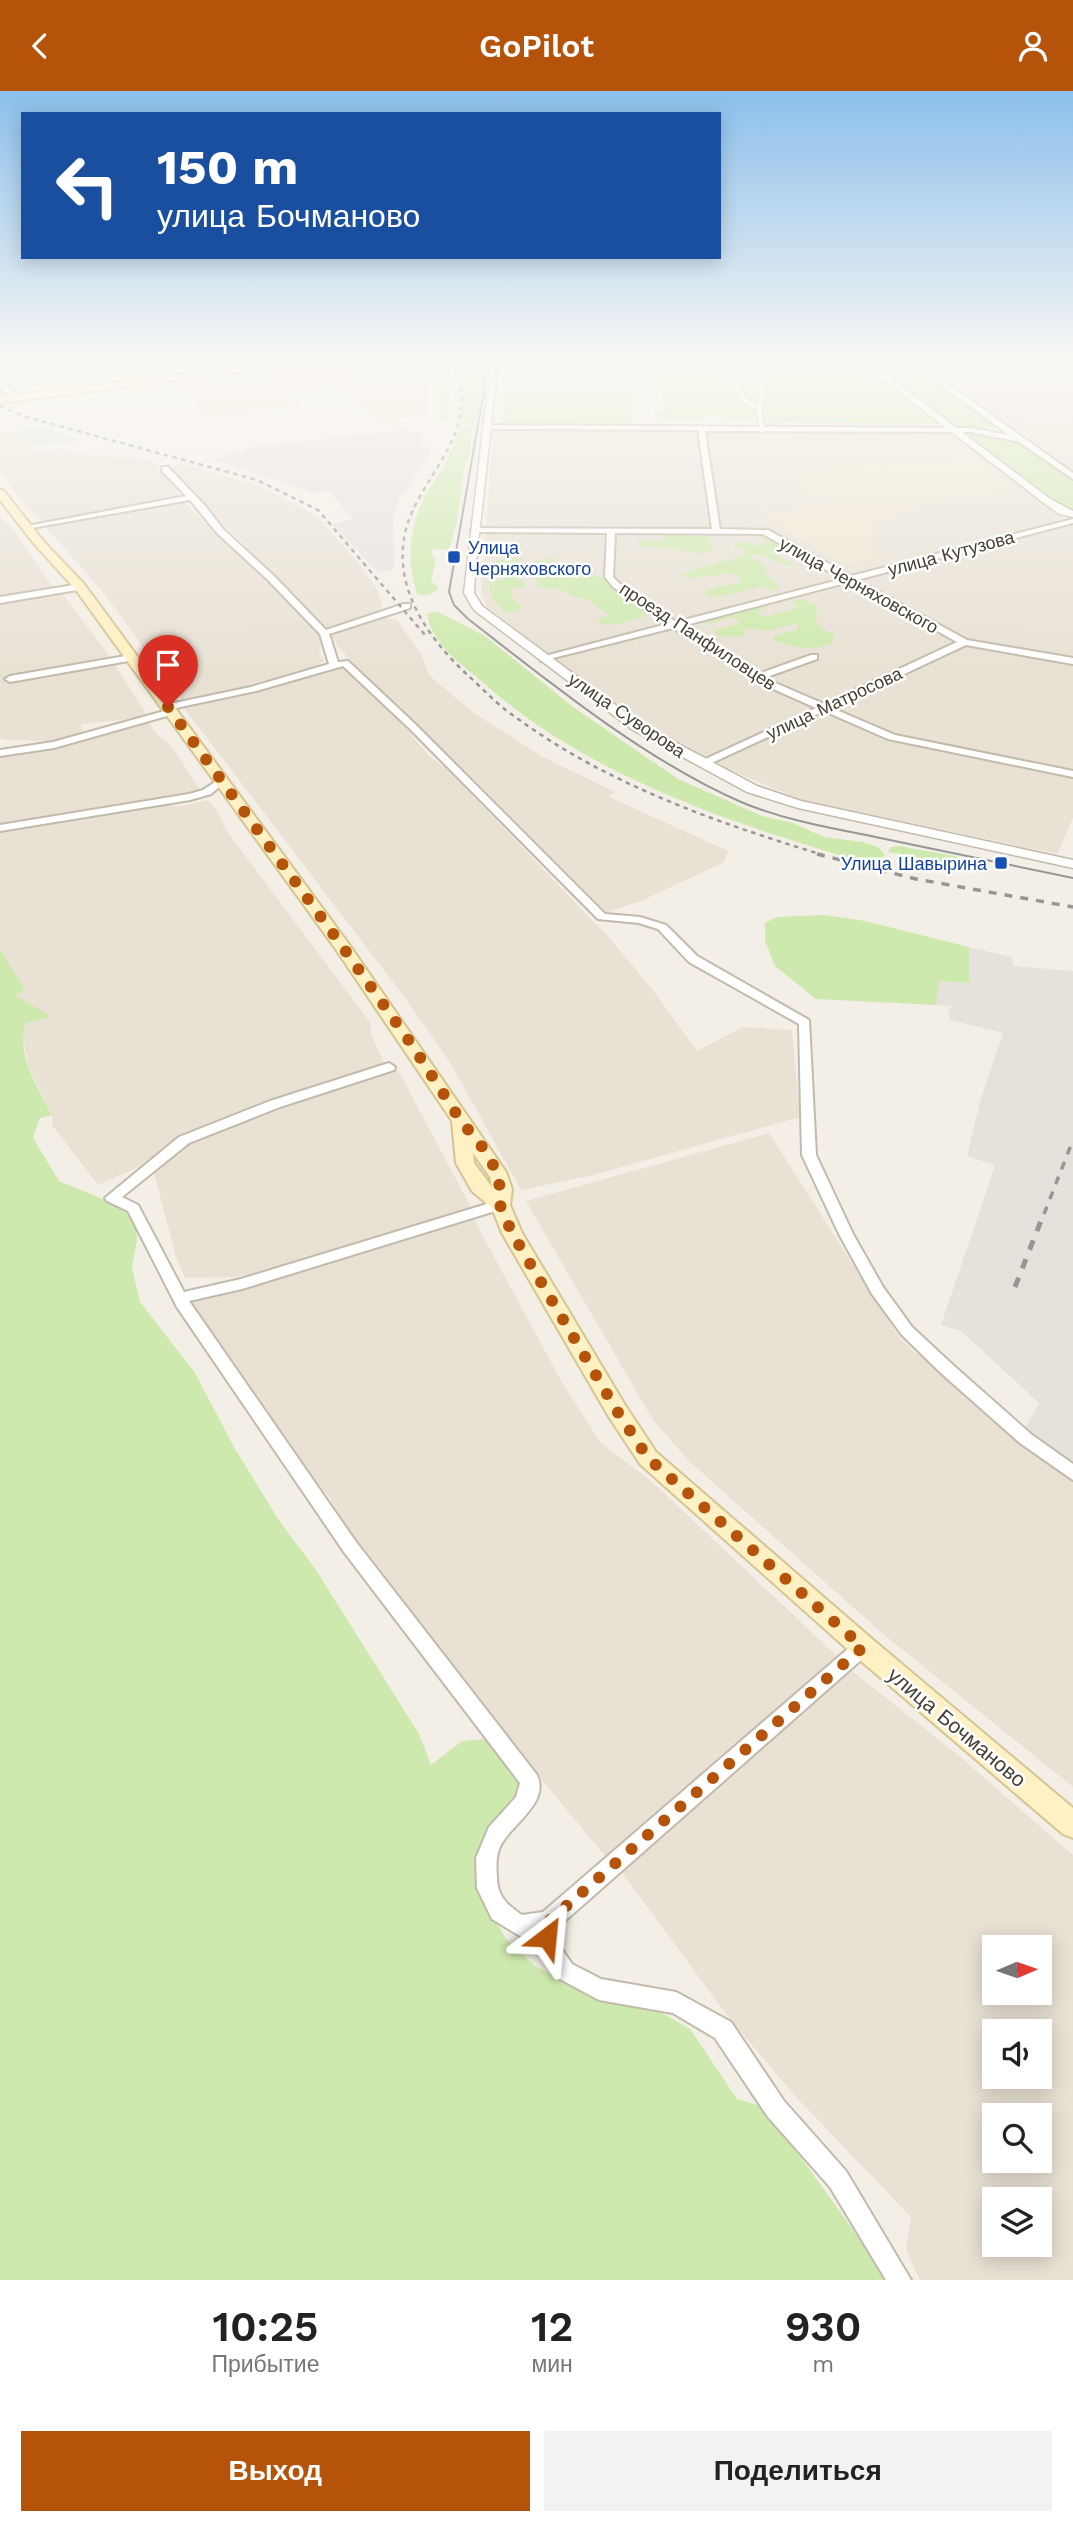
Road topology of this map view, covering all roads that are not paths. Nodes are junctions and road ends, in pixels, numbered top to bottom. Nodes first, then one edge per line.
1 (483, 464) edge
2 (706, 464) edge
3 (999, 464) edge
4 (1055, 464) edge
5 (165, 469) dead end
6 (1073, 477) edge
7 (1, 497) edge
8 (192, 497) junction
9 (1073, 514) edge
10 (1073, 521) edge
11 (26, 527) junction
12 (475, 530) junction
13 (611, 531) junction
14 (716, 532) junction
15 (852, 580) junction
16 (80, 587) junction
17 (0, 600) edge
18 (407, 606) dead end
19 (674, 625) junction
20 (324, 633) junction
21 (965, 642) junction
22 (814, 657) dead end
23 (131, 658) junction
24 (544, 659) junction
25 (1073, 661) edge
26 (334, 664) junction
27 (757, 677) junction
28 (10, 679) dead end
29 (824, 707) junction
30 (169, 710) junction
31 (0, 753) edge
32 (703, 764) junction
33 (1073, 774) edge
34 (221, 781) junction
35 (0, 828) edge
36 (1072, 860) edge
37 (389, 1067) dead end
38 (500, 1205) junction
39 (179, 1298) junction
40 (1073, 1473) edge
41 (863, 1647) junction
42 (1073, 1825) edge
43 (548, 1922) junction
44 (899, 2280) edge

1 - 12 street, улица Суворова
2 - 14 street
3 - 9 street
4 - 6 street
5 - 8 street
7 - 11 main road, улица Бочманово
8 - 11 street
8 - 20 street
10 - 15 street, улица Кутузова
11 - 16 main road, улица Бочманово
12 - 13 street, улица Черняховского
12 - 24 street, улица Суворова
13 - 14 street, улица Черняховского
13 - 19 street, проезд Панфиловцев
14 - 15 street, улица Черняховского
15 - 19 street, улица Кутузова
15 - 21 street, улица Черняховского
16 - 17 street
16 - 23 main road, улица Бочманово
18 - 20 street
19 - 24 street, улица Кутузова
19 - 27 street, проезд Панфиловцев
20 - 26 street
21 - 25 street, улица Черняховского
21 - 29 street, улица Матросова
22 - 27 street
23 - 28 street
23 - 30 main road, улица Бочманово
24 - 32 street, улица Суворова
26 - 30 street
26 - 40 street
27 - 29 street, проезд Панфиловцев
29 - 32 street, улица Матросова
29 - 33 street, проезд Панфиловцев
30 - 31 street
30 - 34 main road, улица Бочманово
32 - 36 street, улица Суворова
34 - 35 street
34 - 38 main road, улица Бочманово
37 - 39 street
38 - 39 street
38 - 41 main road, улица Бочманово
39 - 43 street
41 - 42 main road, улица Бочманово
41 - 43 street
43 - 44 street

